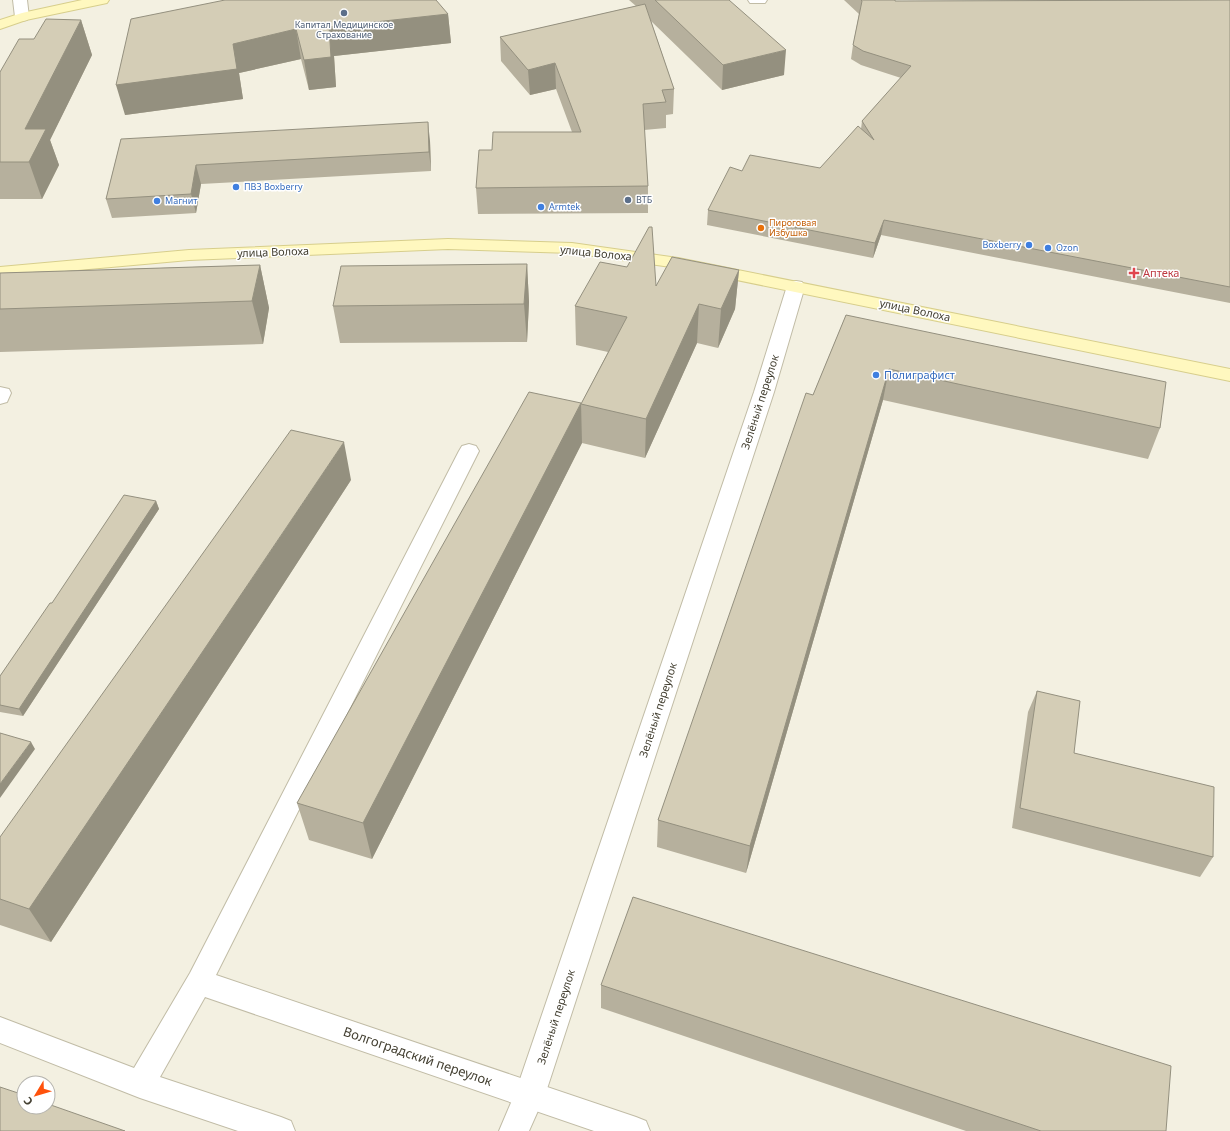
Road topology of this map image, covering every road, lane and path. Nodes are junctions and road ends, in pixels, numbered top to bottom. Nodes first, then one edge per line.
1 (20, 0) edge
2 (102, 0) edge
3 (756, 0) edge
4 (760, 0) edge
5 (22, 17) junction
6 (0, 25) edge
7 (0, 272) edge
8 (796, 286) junction
9 (1230, 376) edge
10 (469, 451) dead end
11 (200, 982) junction
12 (0, 1030) edge
13 (140, 1084) junction
14 (530, 1095) junction
15 (281, 1131) edge
16 (514, 1131) edge
17 (636, 1131) edge

1 - 5 street
2 - 5 street
3 - 4 lane
5 - 6 street
7 - 8 street, улица Волоха
8 - 9 street, улица Волоха
8 - 14 street, Зелёный переулок
10 - 11 lane
11 - 13 lane
11 - 14 lane, Волгоградский переулок
12 - 13 lane
13 - 15 lane
14 - 16 street, Зелёный переулок
14 - 17 lane, Волгоградский переулок

